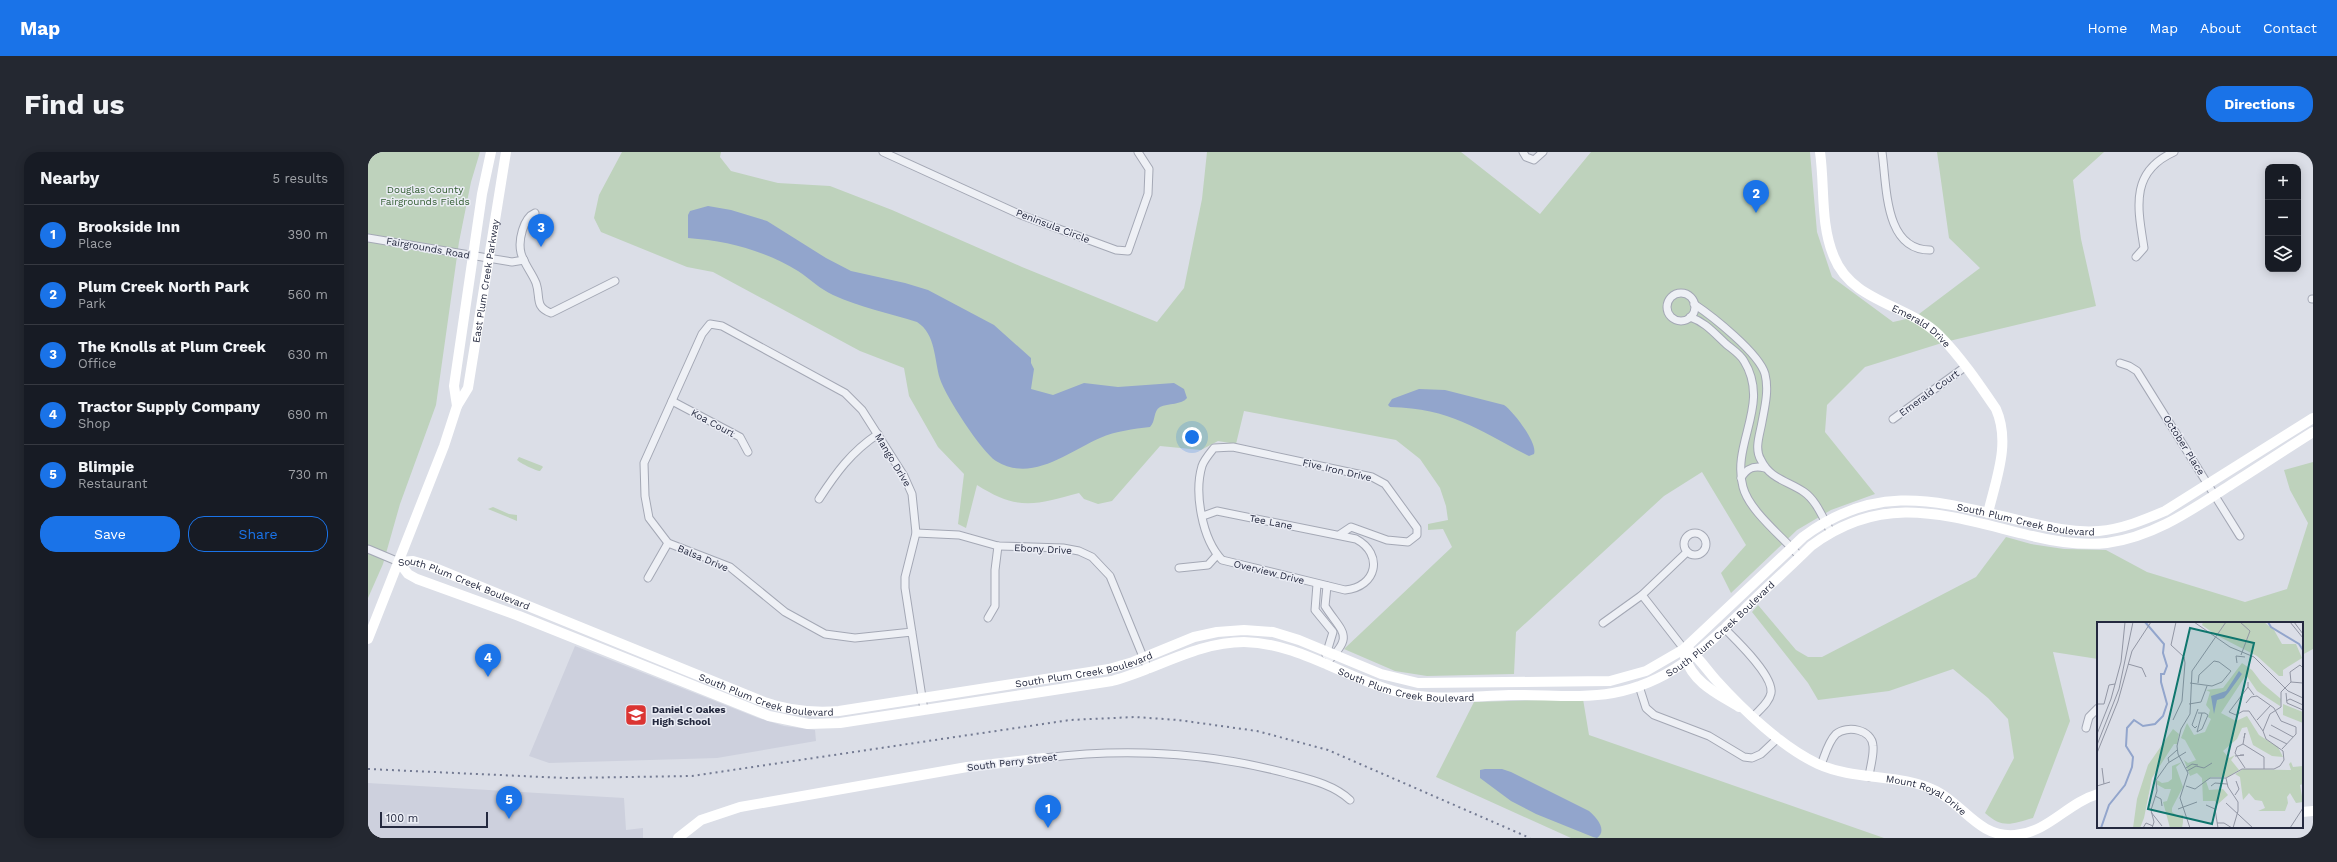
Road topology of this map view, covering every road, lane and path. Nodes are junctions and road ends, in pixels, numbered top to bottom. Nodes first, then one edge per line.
1 (490, 152) edge
2 (506, 152) edge
3 (884, 152) edge
4 (1138, 152) edge
5 (1523, 152) edge
6 (1543, 152) edge
7 (1820, 152) edge
8 (1882, 152) edge
9 (2174, 152) edge
10 (535, 213) dead end
11 (368, 238) edge
12 (1930, 250) dead end
13 (473, 256) junction
14 (2136, 257) dead end
15 (488, 258) junction
16 (524, 260) junction
17 (615, 281) dead end
18 (1694, 304) junction
19 (1690, 317) junction
20 (710, 324) joint
21 (2120, 364) dead end
22 (1965, 367) junction
23 (672, 401) junction
24 (457, 406) junction
25 (2313, 418) edge
26 (1893, 419) dead end
27 (2313, 432) edge
28 (878, 434) junction
29 (748, 452) dead end
30 (1766, 468) junction
31 (1741, 479) junction
32 (2209, 484) junction
33 (2215, 495) junction
34 (819, 499) dead end
35 (1988, 513) junction
36 (1203, 516) junction
37 (1824, 522) junction
38 (1831, 532) junction
39 (916, 533) junction
40 (1339, 535) junction
41 (2240, 536) dead end
42 (668, 543) junction
43 (998, 546) junction
44 (1792, 547) junction
45 (368, 549) edge
46 (1687, 552) dead end
47 (1217, 555) junction
48 (1800, 557) junction
49 (399, 562) junction
50 (1179, 568) dead end
51 (648, 578) dead end
52 (1317, 584) junction
53 (1327, 586) junction
54 (1642, 595) junction
55 (988, 618) dead end
56 (1603, 623) dead end
57 (1724, 628) junction
58 (912, 632) junction
59 (368, 639) edge
60 (1684, 649) junction
61 (1331, 652) junction
62 (1695, 655) junction
63 (1143, 658) junction
64 (1687, 662) junction
65 (1325, 664) junction
66 (1148, 669) junction
67 (1639, 686) junction
68 (923, 698) junction
69 (2097, 709) edge
70 (924, 710) junction
71 (1754, 716) junction
72 (2086, 728) dead end
73 (1778, 738) junction
74 (1044, 758) joint
75 (1821, 765) junction
76 (1869, 777) junction
77 (2097, 794) edge
78 (1350, 800) dead end
79 (2313, 811) edge
80 (2303, 812) edge
81 (678, 838) edge

1 - 13 street, East Plum Creek Parkway
2 - 15 street, East Plum Creek Parkway
3 - 4 street, Peninsula Circle
5 - 6 street
7 - 22 street, Emerald Drive
8 - 12 street
9 - 14 street
10 - 16 street
11 - 13 street, Fairgrounds Road
13 - 15 street, Fairgrounds Road
13 - 24 street, East Plum Creek Parkway
15 - 16 street, Fairgrounds Road
15 - 24 street, East Plum Creek Parkway
16 - 17 street
18 - 19 street
18 - 19 street
18 - 30 street
19 - 31 street
20 - 23 street, Balsa Drive
20 - 28 street, Mango Drive
21 - 32 street, October Place
22 - 26 street, Emerald Court
22 - 35 street, Emerald Drive
23 - 29 street, Koa Court
23 - 42 street, Balsa Drive
24 - 49 street, East Plum Creek Parkway
25 - 32 street, South Plum Creek Boulevard
27 - 33 street, South Plum Creek Boulevard
28 - 34 street
28 - 39 street, Mango Drive
30 - 31 street
30 - 37 street
31 - 44 street
32 - 33 street, October Place
32 - 35 street, South Plum Creek Boulevard
33 - 38 street, South Plum Creek Boulevard
33 - 41 street, October Place
35 - 37 street, South Plum Creek Boulevard
36 - 40 street, Tee Lane
36 - 40 street, Five Iron Drive
36 - 47 street
37 - 38 street
37 - 44 street, South Plum Creek Boulevard
38 - 48 street, South Plum Creek Boulevard
39 - 43 street, Ebony Drive
39 - 58 street, Mango Drive
40 - 53 street, Overview Drive
42 - 51 street
42 - 58 street, Balsa Drive
43 - 55 street
43 - 63 street, Ebony Drive
44 - 48 street
44 - 60 street, South Plum Creek Boulevard
45 - 49 street
46 - 54 street
47 - 50 street
47 - 52 street, Overview Drive
48 - 57 street, South Plum Creek Boulevard
49 - 59 street, East Plum Creek Parkway
49 - 68 street, South Plum Creek Boulevard
49 - 70 street, South Plum Creek Boulevard
52 - 53 street, Overview Drive
52 - 61 street, Overview Drive
53 - 61 street, Overview Drive
54 - 56 street
54 - 60 street
57 - 62 street, South Plum Creek Boulevard
57 - 71 street
58 - 68 street, Mango Drive
60 - 61 street, South Plum Creek Boulevard
60 - 62 street, Mount Royal Drive
60 - 64 street, Mount Royal Drive
61 - 63 street, South Plum Creek Boulevard
61 - 65 street, Overview Drive
62 - 64 street, South Plum Creek Boulevard
62 - 71 street, Mount Royal Drive
63 - 66 street, Ebony Drive
63 - 68 street, South Plum Creek Boulevard
64 - 67 street, South Plum Creek Boulevard
64 - 71 street, Mount Royal Drive
65 - 66 street, South Plum Creek Boulevard
65 - 67 street, South Plum Creek Boulevard
66 - 70 street, South Plum Creek Boulevard
67 - 73 street
68 - 70 street, Mango Drive
69 - 72 street
71 - 73 street, Mount Royal Drive
73 - 75 street, Mount Royal Drive
74 - 78 street, South Perry Street
74 - 81 street, South Perry Street
75 - 76 street, Mount Royal Drive
75 - 76 street
76 - 77 street, Mount Royal Drive
79 - 80 street

